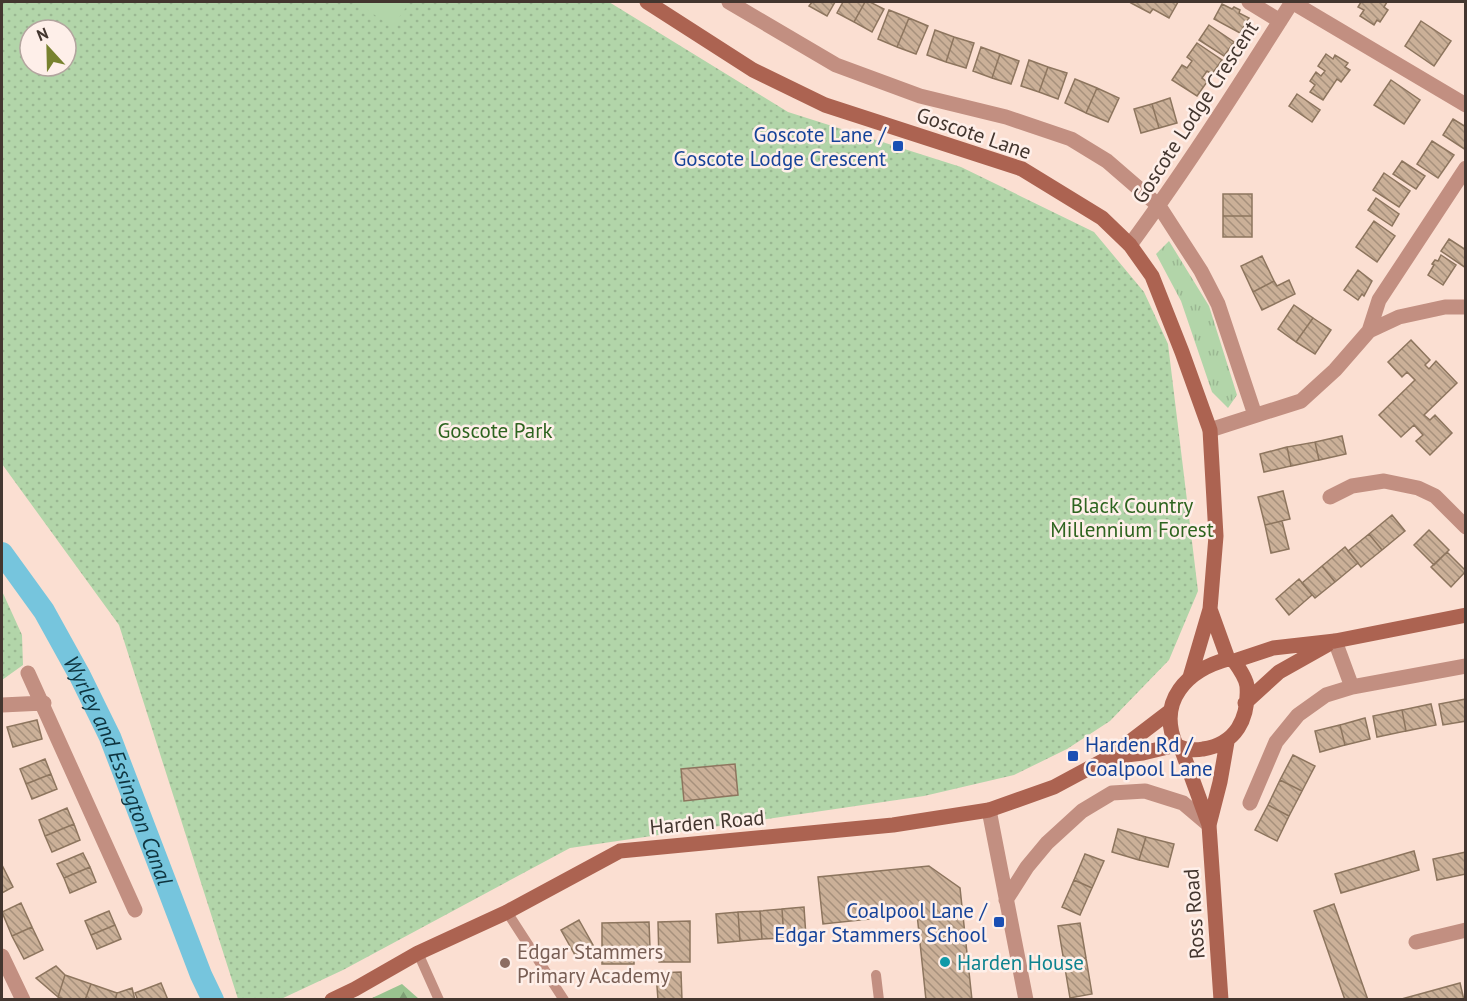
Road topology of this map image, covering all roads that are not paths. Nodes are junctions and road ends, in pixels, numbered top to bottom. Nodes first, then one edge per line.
1 (647, 2) edge
2 (729, 2) edge
3 (1249, 2) edge
4 (1293, 2) edge
5 (1280, 21) junction
6 (1466, 105) edge
7 (1466, 168) edge
8 (1159, 206) junction
9 (1130, 245) junction
10 (1466, 307) edge
11 (1369, 331) junction
12 (1255, 415) junction
13 (1210, 430) junction
14 (1330, 497) dead end
15 (1466, 527) edge
16 (1209, 609) junction
17 (1466, 615) edge
18 (1335, 641) junction
19 (1231, 660) junction
20 (1466, 666) edge
21 (28, 673) dead end
22 (1190, 677) junction
23 (1352, 687) junction
24 (44, 703) junction
25 (1245, 703) junction
26 (2, 705) edge
27 (1169, 712) junction
28 (1227, 742) junction
29 (1178, 747) junction
30 (1110, 757) junction
31 (1250, 803) dead end
32 (989, 810) junction
33 (1209, 825) junction
34 (1006, 900) junction
35 (135, 910) dead end
36 (507, 912) junction
37 (1466, 930) edge
38 (1416, 942) dead end
39 (418, 953) junction
40 (2, 956) edge
41 (876, 975) dead end
42 (23, 999) edge
43 (332, 999) edge
44 (439, 999) edge
45 (564, 999) edge
46 (879, 999) edge
47 (1026, 999) edge
48 (1221, 999) edge

1 - 9 street, Goscote Lane
2 - 8 street, Goscote Lane
3 - 5 street
4 - 5 street, Goscote Lodge Crescent
4 - 6 street
5 - 8 street, Goscote Lodge Crescent
7 - 11 street
8 - 9 street, Goscote Lodge Crescent
8 - 12 street, Goscote Lane
9 - 13 street, Goscote Lane
10 - 11 street
11 - 12 street
12 - 13 street
13 - 16 street, Goscote Lane
14 - 15 street
16 - 19 street, Goscote Lane
16 - 22 street, Goscote Lane
17 - 18 street
18 - 19 street
18 - 23 street
18 - 25 street
19 - 22 street
19 - 25 street
20 - 23 street
21 - 24 street
22 - 27 street
23 - 31 street
24 - 26 street
24 - 35 street
25 - 28 street
27 - 29 street
27 - 30 street, Harden Road
28 - 29 street
28 - 33 street, Ross Road
29 - 30 street, Harden Road
29 - 33 street, Ross Road
30 - 32 street, Harden Road
32 - 34 street
32 - 36 street, Harden Road
33 - 34 street
33 - 48 street, Ross Road
34 - 47 street
36 - 39 street, Harden Road
36 - 45 lane
37 - 38 street
39 - 43 street, Harden Road
39 - 44 lane
40 - 42 street
41 - 46 lane

